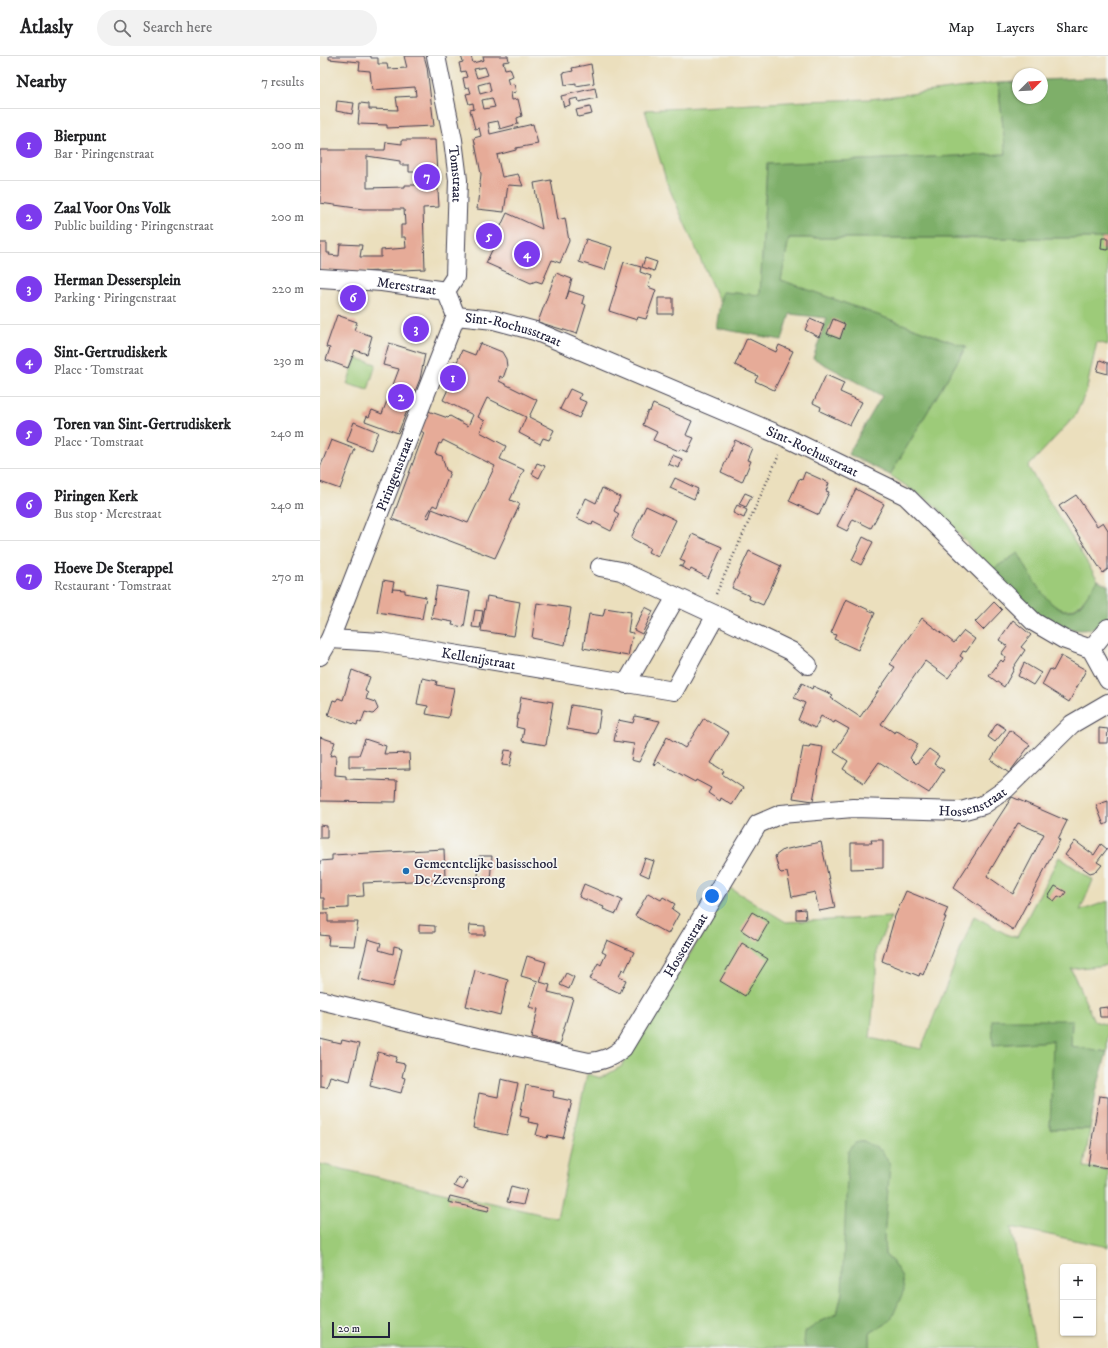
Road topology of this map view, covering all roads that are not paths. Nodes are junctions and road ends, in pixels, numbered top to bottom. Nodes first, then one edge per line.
1 (436, 56) edge
2 (320, 278) edge
3 (446, 290) junction
4 (456, 316) junction
5 (600, 567) dead end
6 (676, 597) junction
7 (712, 614) junction
8 (1108, 628) edge
9 (330, 639) junction
10 (1091, 649) junction
11 (320, 656) edge
12 (808, 665) dead end
13 (1108, 680) edge
14 (626, 684) junction
15 (1108, 703) edge
16 (320, 1000) edge

1 - 3 street, Tomstraat
2 - 3 street, Merestraat
3 - 4 street
4 - 9 street, Piringenstraat
4 - 10 street, Sint-Rochusstraat
5 - 6 street
6 - 7 street
6 - 14 street
7 - 12 street
7 - 14 street, Kellenijstraat
8 - 10 street
9 - 11 street, Piringenstraat
9 - 14 street, Kellenijstraat
10 - 13 street
15 - 16 street, Hossenstraat

